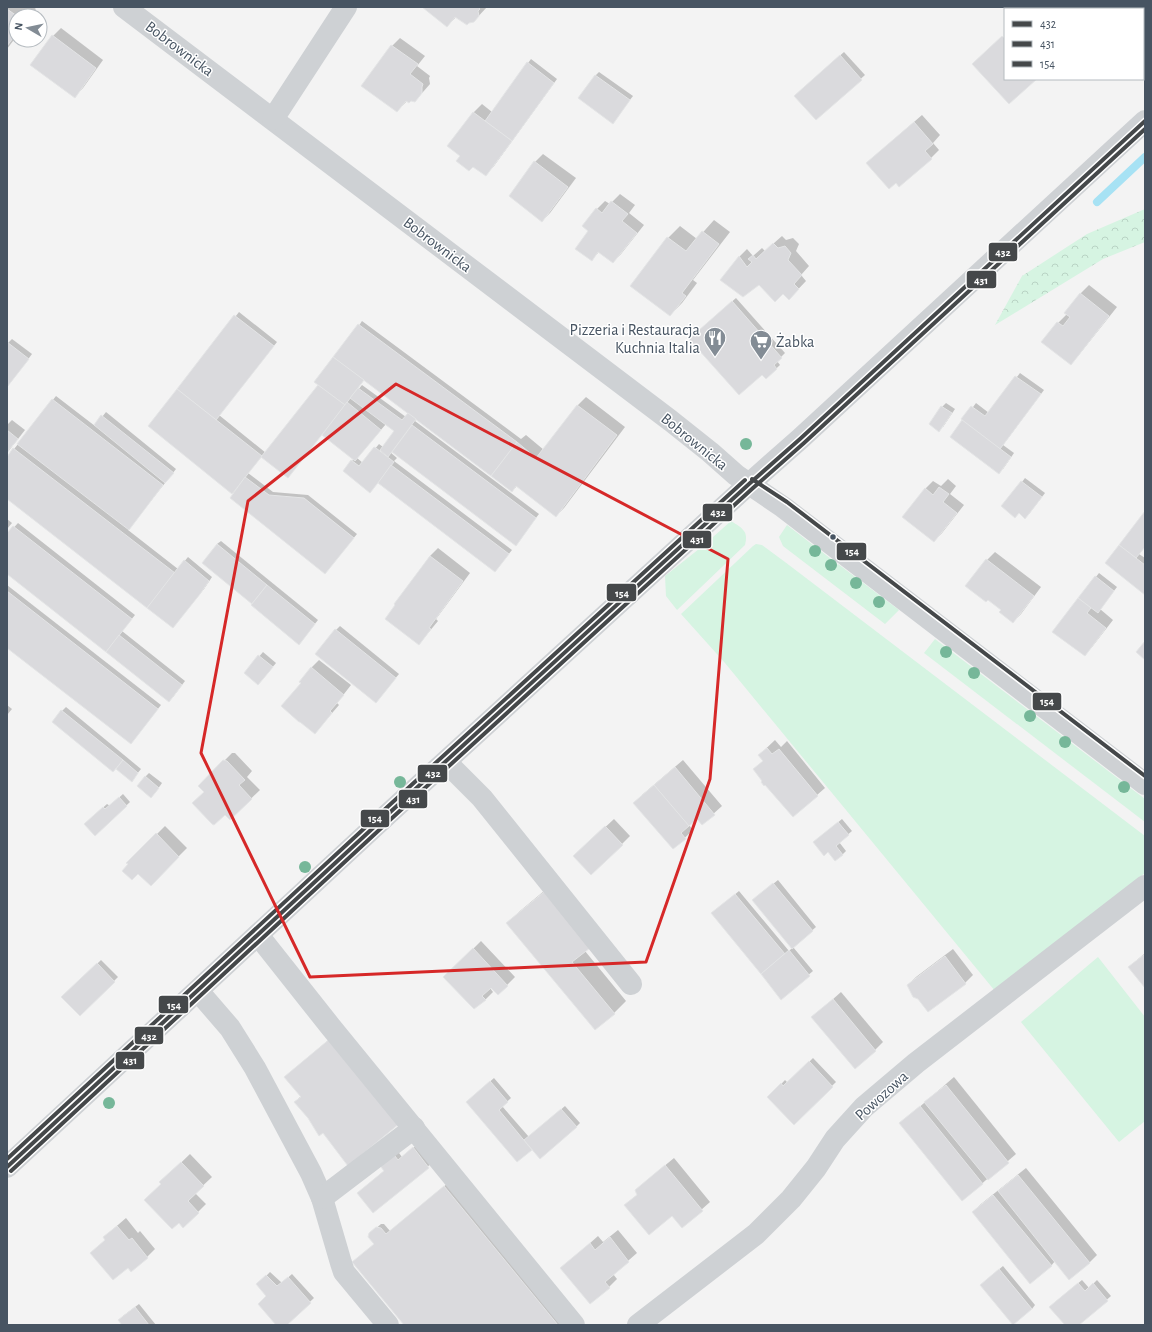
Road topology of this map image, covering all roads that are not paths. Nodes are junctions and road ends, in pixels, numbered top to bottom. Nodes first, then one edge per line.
1 (124, 7) edge
2 (346, 7) edge
3 (273, 119) junction
4 (1145, 121) edge
5 (749, 484) junction
6 (446, 762) junction
7 (1145, 784) edge
8 (1145, 886) edge
9 (258, 935) junction
10 (631, 984) dead end
11 (198, 991) junction
12 (414, 1128) junction
13 (7, 1167) edge
14 (322, 1198) junction
15 (388, 1325) edge
16 (574, 1325) edge
17 (638, 1325) edge

1 - 3 street, Bobrownicka
2 - 3 street
3 - 5 street, Bobrownicka
4 - 5 street
5 - 6 street
5 - 7 street, Bobrownicka
6 - 9 street
6 - 10 street
8 - 17 street, Powozowa
9 - 11 street
9 - 12 street
11 - 13 street
11 - 14 street
12 - 14 street
12 - 16 street
14 - 15 street

